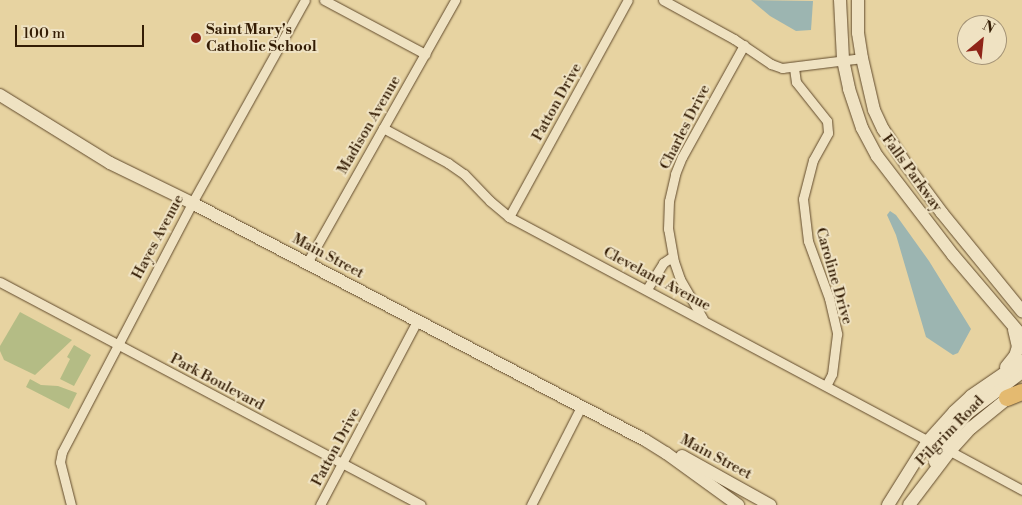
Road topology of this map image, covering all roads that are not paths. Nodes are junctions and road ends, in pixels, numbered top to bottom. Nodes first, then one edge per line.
1 (306, 0) edge
2 (324, 0) edge
3 (455, 0) edge
4 (628, 0) edge
5 (663, 0) edge
6 (840, 0) edge
7 (858, 0) edge
8 (744, 45) junction
9 (425, 54) junction
10 (862, 58) junction
11 (843, 60) junction
12 (794, 68) junction
13 (0, 95) edge
14 (383, 128) junction
15 (192, 203) junction
16 (509, 217) junction
17 (672, 256) junction
18 (307, 263) junction
19 (0, 282) edge
20 (647, 289) junction
21 (1022, 311) edge
22 (704, 320) junction
23 (417, 321) junction
24 (1018, 331) edge
25 (117, 344) junction
26 (1022, 361) edge
27 (1022, 372) edge
28 (1000, 375) junction
29 (826, 386) junction
30 (1022, 387) edge
31 (1014, 395) edge
32 (581, 408) junction
33 (645, 440) junction
34 (928, 441) junction
35 (950, 451) junction
36 (342, 464) junction
37 (929, 476) junction
38 (1022, 490) edge
39 (888, 504) edge
40 (71, 505) edge
41 (320, 505) edge
42 (421, 505) edge
43 (530, 505) edge
44 (738, 505) edge
45 (770, 505) edge
46 (909, 505) edge

1 - 15 street, Hayes Avenue
2 - 9 street
3 - 9 street, Madison Avenue
4 - 16 street, Patton Drive
5 - 8 street
6 - 11 street, Falls Parkway
7 - 10 street, Falls Parkway
8 - 12 street
8 - 17 street, Charles Drive
9 - 14 street, Madison Avenue
10 - 11 street
10 - 21 street, Falls Parkway
11 - 12 street
11 - 24 street, Falls Parkway
12 - 29 street, Caroline Drive
13 - 15 street, Main Street
14 - 16 street, Cleveland Avenue
14 - 18 street, Madison Avenue
15 - 18 street, Main Street
15 - 25 street, Hayes Avenue
16 - 20 street, Cleveland Avenue
17 - 20 street
17 - 22 street, Charles Drive
18 - 23 street, Main Street
19 - 25 street, Park Boulevard
20 - 22 street, Cleveland Avenue
22 - 29 street, Cleveland Avenue
23 - 32 street, Main Street
23 - 36 street, Patton Drive
24 - 28 street
25 - 36 street, Park Boulevard
25 - 40 street, Hayes Avenue
26 - 28 street, Pilgrim Road
27 - 37 street
28 - 34 street, Pilgrim Road
29 - 34 street, Cleveland Avenue
30 - 31 street, Pilgrim Road
31 - 35 street, Pilgrim Road
32 - 33 street, Main Street
32 - 43 street
33 - 44 street, Main Street
33 - 45 street, Main Street
34 - 39 street, Pilgrim Road
35 - 37 street, Pilgrim Road
35 - 38 street
36 - 41 street, Patton Drive
36 - 42 street, Park Boulevard
37 - 46 street, Pilgrim Road

